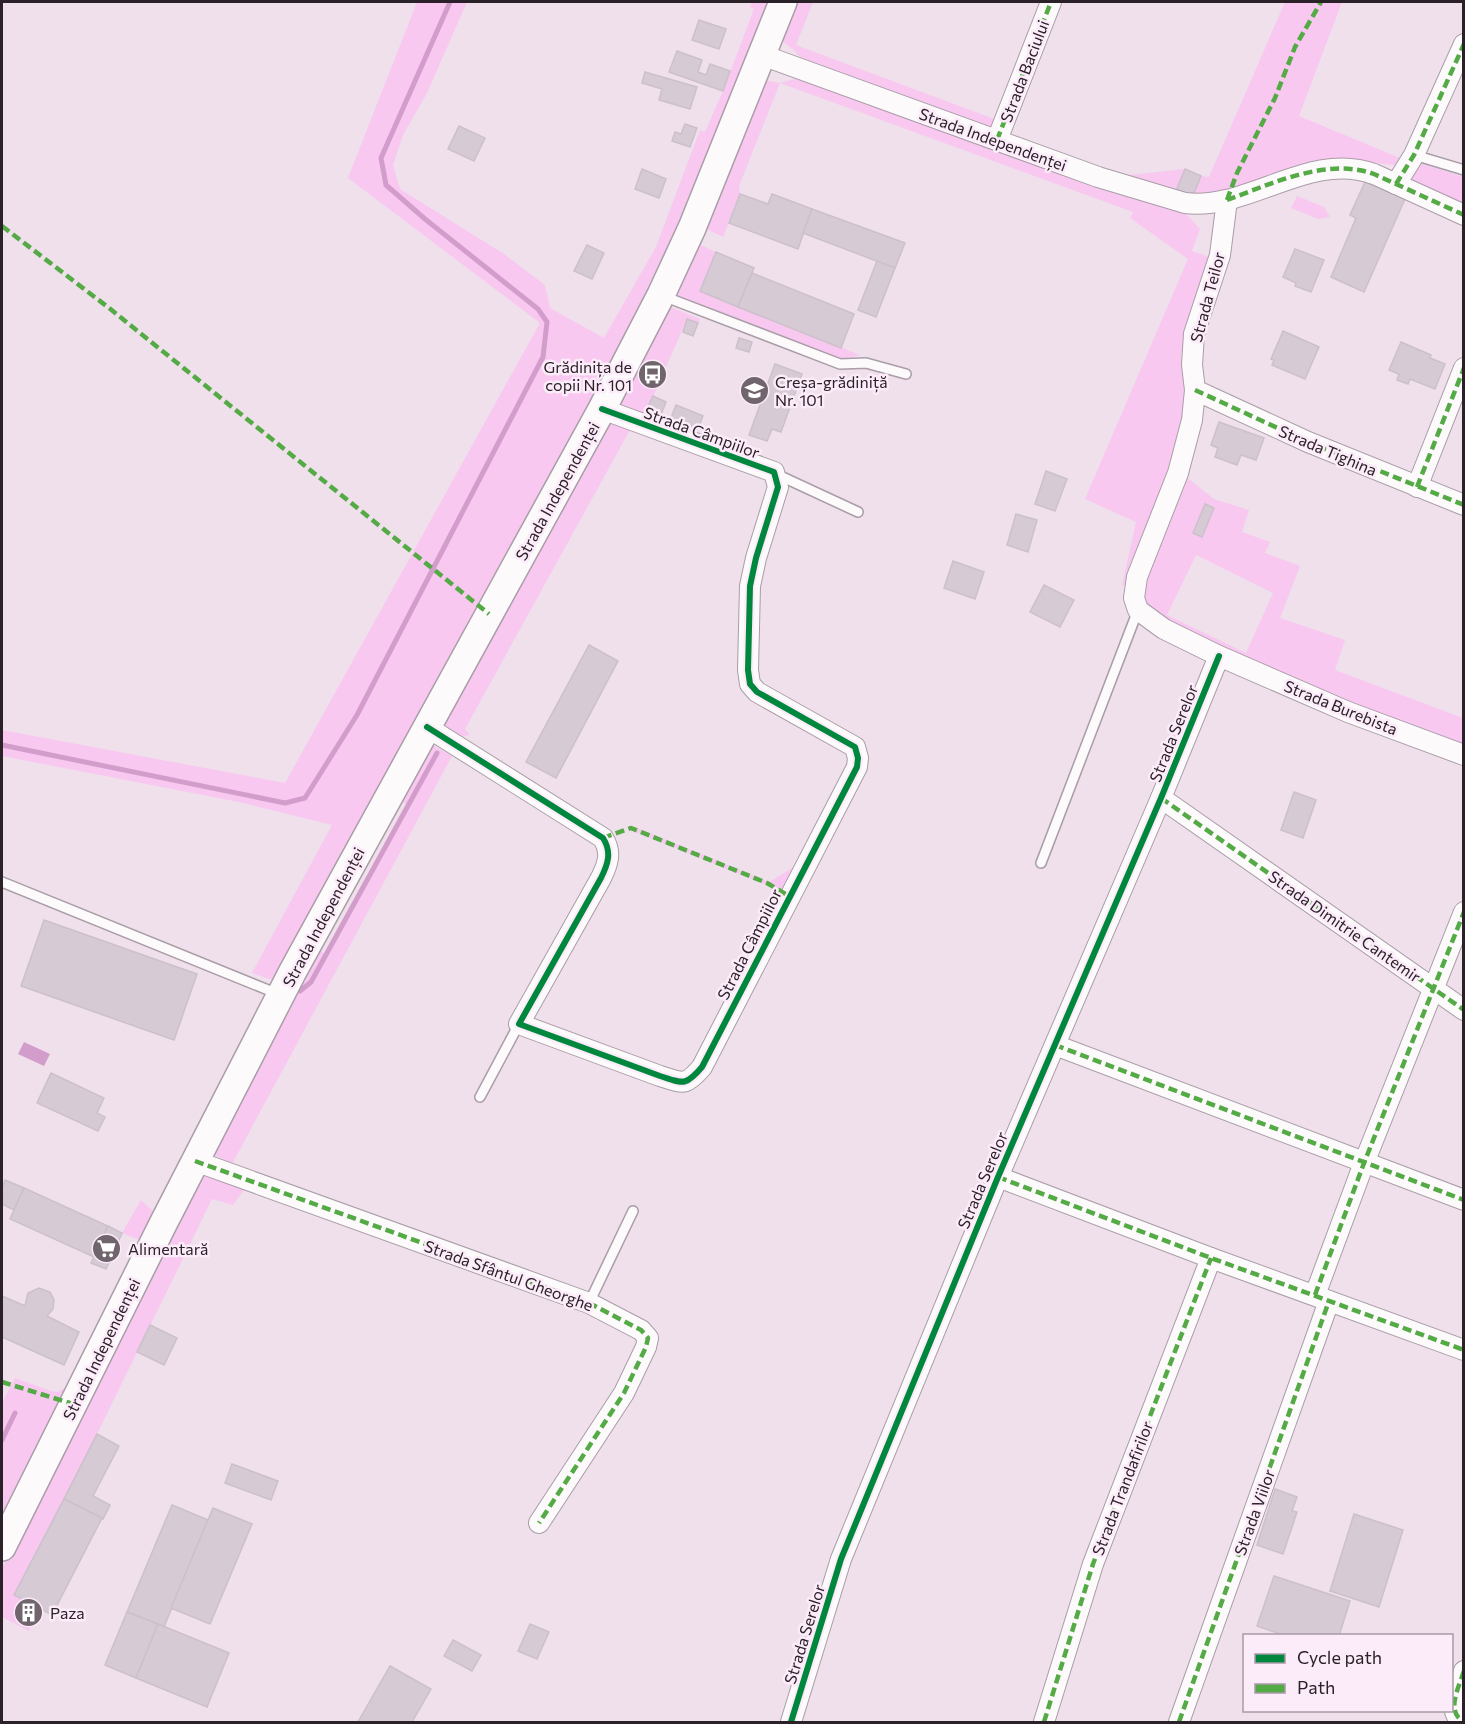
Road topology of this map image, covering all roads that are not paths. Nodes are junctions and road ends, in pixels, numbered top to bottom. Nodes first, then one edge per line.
1 (783, 2) edge
2 (1051, 2) edge
3 (1464, 44) edge
4 (762, 55) junction
5 (998, 140) junction
6 (1414, 155) junction
7 (1464, 170) edge
8 (1396, 184) junction
9 (1227, 200) junction
10 (1464, 215) edge
11 (661, 295) junction
12 (1464, 368) edge
13 (906, 374) dead end
14 (1194, 390) junction
15 (602, 409) junction
16 (774, 472) junction
17 (1417, 487) junction
18 (1464, 505) edge
19 (858, 512) dead end
20 (1138, 610) junction
21 (1219, 656) junction
22 (427, 727) junction
23 (1464, 755) edge
24 (1161, 798) junction
25 (1041, 863) dead end
26 (2, 882) edge
27 (1464, 912) edge
28 (1433, 988) junction
29 (280, 995) junction
30 (1464, 1010) edge
31 (519, 1024) junction
32 (1055, 1045) junction
33 (480, 1096) dead end
34 (195, 1161) junction
35 (1364, 1163) junction
36 (998, 1177) junction
37 (1464, 1200) edge
38 (633, 1211) dead end
39 (1211, 1258) junction
40 (1322, 1298) junction
41 (589, 1303) junction
42 (1464, 1350) edge
43 (538, 1523) dead end
44 (2, 1547) edge
45 (1464, 1671) edge
46 (790, 1722) edge
47 (1044, 1722) edge
48 (1179, 1722) edge
49 (1464, 1722) edge

1 - 4 main road, Strada Independenței
2 - 5 street, Strada Baciului
3 - 6 street
4 - 5 street, Strada Independenței
4 - 11 main road, Strada Independenței
5 - 9 street, Strada Independenței
6 - 7 lane
6 - 8 street
8 - 9 street
8 - 10 street
9 - 14 street, Strada Teilor
11 - 13 lane
11 - 15 main road, Strada Independenței
12 - 17 street
14 - 17 street, Strada Tighina
14 - 20 street, Strada Teilor
15 - 16 street, Strada Câmpiilor
15 - 22 main road, Strada Independenței
16 - 19 lane, Strada Câmpiilor
16 - 31 street, Strada Câmpiilor
17 - 18 street, Strada Tighina
20 - 21 street
20 - 25 lane
21 - 23 street, Strada Burebista
21 - 24 street, Strada Serelor
22 - 29 main road, Strada Independenței
22 - 31 street
24 - 28 street, Strada Dimitrie Cantemir
24 - 32 street, Strada Serelor
26 - 29 lane
27 - 28 street
28 - 30 street
28 - 35 street, Strada Dimitrie Cantemir
29 - 34 main road, Strada Independenței
31 - 33 lane
32 - 35 street
32 - 36 street, Strada Serelor
34 - 41 street, Strada Sfântul Gheorghe
34 - 44 main road, Strada Independenței
35 - 37 street
35 - 40 street, Strada Dimitrie Cantemir
36 - 39 street
36 - 46 street, Strada Serelor
38 - 41 lane
39 - 40 street
39 - 47 street, Strada Trandafirilor
40 - 42 street
40 - 48 street, Strada Viilor
41 - 43 street, Strada Sfântul Gheorghe
45 - 49 street

